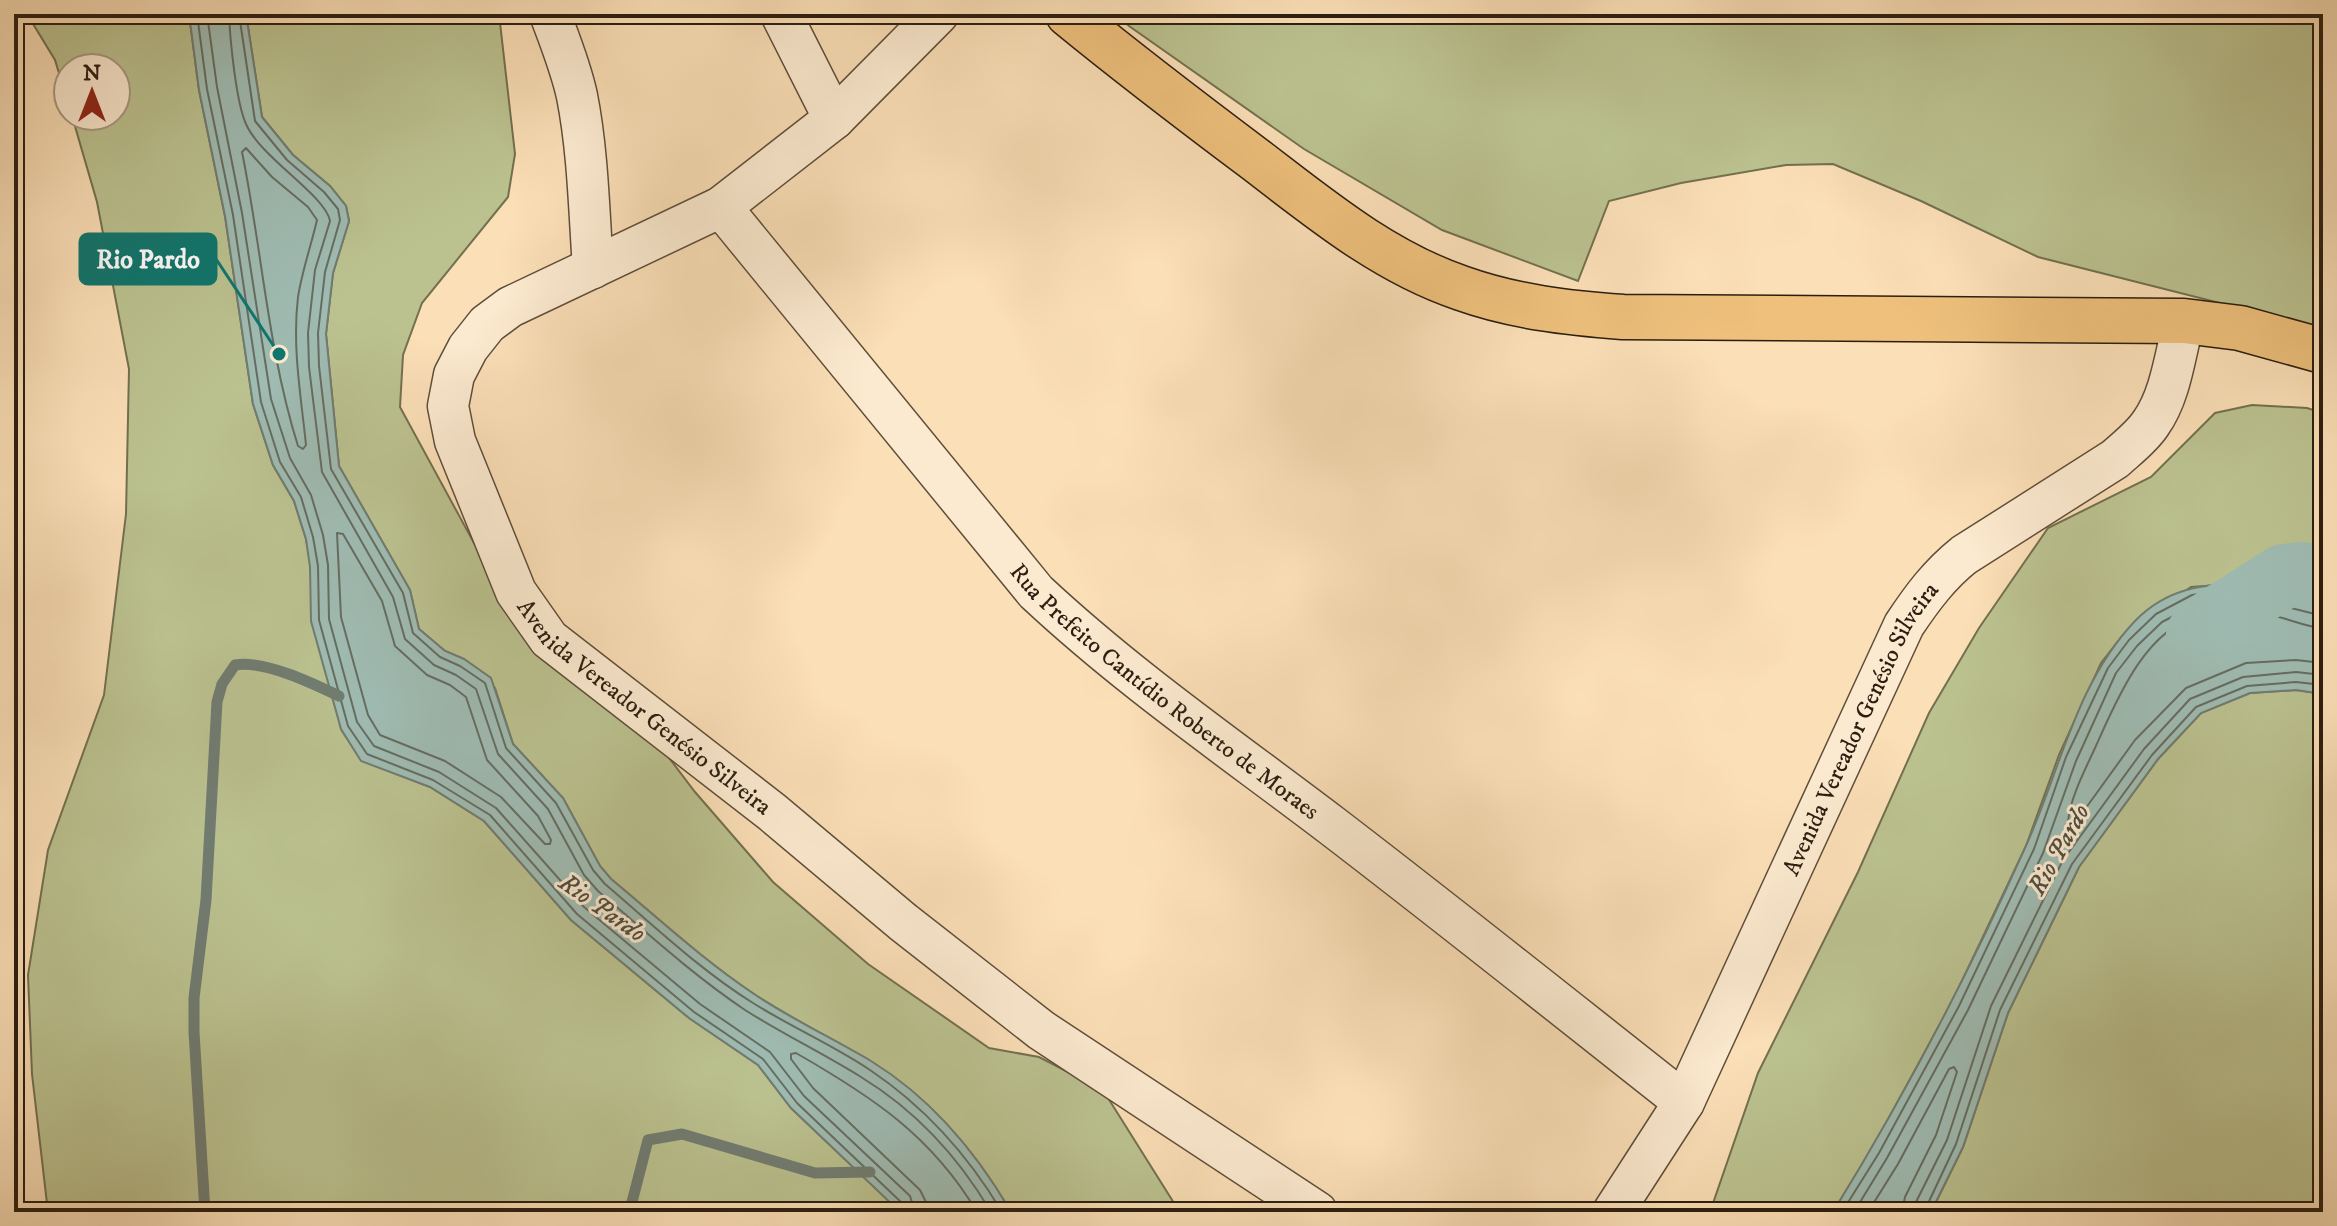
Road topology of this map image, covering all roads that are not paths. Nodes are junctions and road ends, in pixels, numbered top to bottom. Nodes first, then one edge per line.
1 (550, 14) edge
2 (781, 14) edge
3 (938, 14) edge
4 (1068, 14) edge
5 (834, 119) junction
6 (721, 207) junction
7 (593, 268) junction
8 (2184, 321) junction
9 (2323, 351) edge
10 (1684, 1102) junction
11 (1317, 1212) edge
12 (1613, 1212) edge

1 - 7 street
2 - 5 street
3 - 5 street, Avenida Vereador Genésio Silveira
4 - 8 main road
5 - 6 street, Avenida Vereador Genésio Silveira
6 - 7 street, Avenida Vereador Genésio Silveira
6 - 10 street, Rua Prefeito Cantídio Roberto de Moraes
7 - 11 street, Avenida Vereador Genésio Silveira
8 - 9 main road
8 - 10 street, Avenida Vereador Genésio Silveira
10 - 12 street, Avenida Vereador Genésio Silveira

